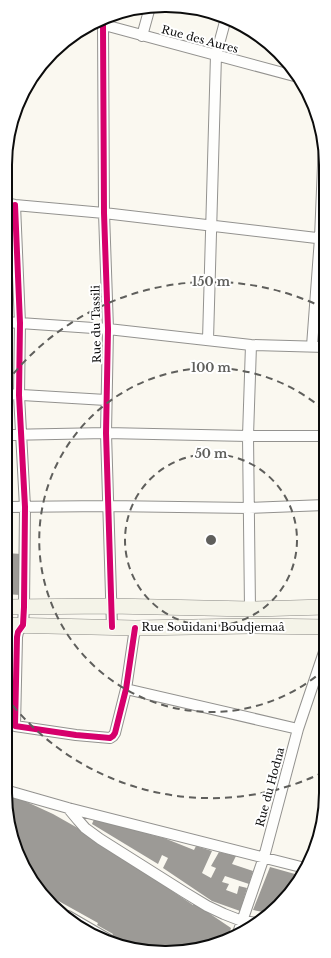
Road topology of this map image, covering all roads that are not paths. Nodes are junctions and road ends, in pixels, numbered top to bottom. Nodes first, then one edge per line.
1 (148, 13) edge
2 (107, 24) edge
3 (224, 24) edge
4 (101, 27) edge
5 (142, 36) junction
6 (216, 55) junction
7 (289, 75) edge
8 (12, 204) edge
9 (104, 213) junction
10 (211, 226) junction
11 (12, 228) edge
12 (319, 239) edge
13 (319, 271) edge
14 (12, 322) edge
15 (20, 323) junction
16 (108, 329) junction
17 (208, 340) junction
18 (251, 345) junction
19 (312, 346) junction
20 (319, 347) edge
21 (12, 394) edge
22 (19, 395) junction
23 (106, 400) junction
24 (106, 433) junction
25 (12, 436) edge
26 (22, 436) junction
27 (248, 436) junction
28 (319, 436) edge
29 (319, 505) edge
30 (108, 506) junction
31 (12, 507) edge
32 (25, 507) junction
33 (249, 508) junction
34 (111, 606) junction
35 (12, 607) edge
36 (24, 607) junction
37 (319, 607) edge
38 (250, 609) junction
39 (12, 625) edge
40 (23, 625) junction
41 (112, 627) junction
42 (319, 627) edge
43 (135, 628) junction
44 (319, 667) edge
45 (126, 689) junction
46 (12, 700) edge
47 (12, 725) edge
48 (298, 729) junction
49 (12, 792) edge
50 (68, 808) junction
51 (264, 857) junction
52 (299, 866) edge
53 (242, 921) junction
54 (248, 922) edge
55 (240, 926) edge

1 - 5 street
2 - 5 street, Rue des Aures
3 - 6 street
4 - 9 street, Rue du Tassili
5 - 6 street, Rue des Aures
6 - 7 street, Rue des Aures
6 - 10 street
8 - 9 street
9 - 10 street
9 - 16 street, Rue du Tassili
10 - 12 street
10 - 17 street
11 - 15 street
13 - 19 street
14 - 15 street
15 - 16 street
15 - 22 street
16 - 17 street
16 - 23 street, Rue du Tassili
17 - 18 street
18 - 19 street
18 - 27 street
19 - 20 street
21 - 22 street
22 - 23 street
22 - 26 street
23 - 24 street, Rue du Tassili
24 - 26 street
24 - 27 street
24 - 30 street, Rue du Tassili
25 - 26 street
26 - 32 street
27 - 28 street
27 - 33 street
29 - 33 street
30 - 32 street
30 - 33 street
30 - 34 street, Rue du Tassili
31 - 32 street
32 - 36 street
33 - 38 street
34 - 36 main road, Rue Souidani Boudjemaâ
34 - 38 main road, Rue Souidani Boudjemaâ
34 - 41 street, Rue du Tassili
35 - 36 main road, Rue Souidani Boudjemaâ
36 - 40 street
37 - 38 main road, Rue Souidani Boudjemaâ
39 - 40 main road, Rue Souidani Boudjemaâ
40 - 41 main road, Rue Souidani Boudjemaâ
40 - 46 street
41 - 43 main road, Rue Souidani Boudjemaâ
42 - 43 main road, Rue Souidani Boudjemaâ
43 - 45 street
44 - 48 street, Rue du Hodna
45 - 47 street
45 - 48 street
48 - 51 street, Rue du Hodna
49 - 50 street
50 - 51 street
50 - 53 street
51 - 52 street
51 - 53 street, Rue du Hodna
53 - 54 street
53 - 55 street, Rue du Hodna

